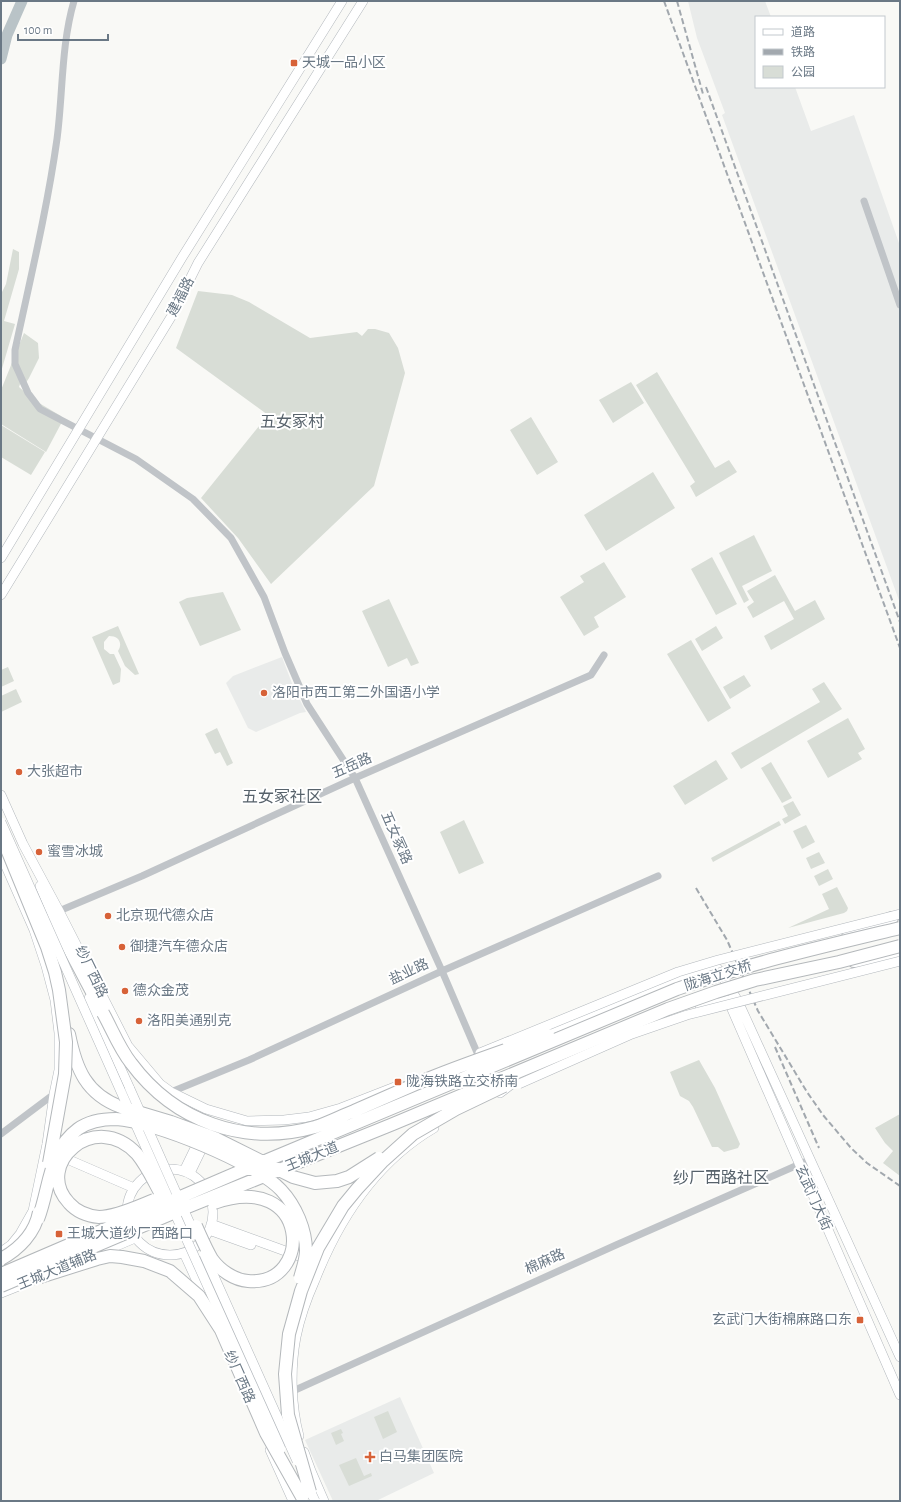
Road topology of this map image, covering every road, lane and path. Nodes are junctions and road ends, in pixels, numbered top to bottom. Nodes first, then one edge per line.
1 (74, 1) edge
2 (342, 1) edge
3 (363, 1) edge
4 (313, 49) junction
5 (327, 58) junction
6 (864, 201) dead end
7 (900, 305) edge
8 (79, 430) junction
9 (96, 439) junction
10 (1, 558) edge
11 (1, 595) edge
12 (604, 655) dead end
13 (356, 778) junction
14 (1, 795) edge
15 (1, 822) edge
16 (1, 835) edge
17 (1, 855) edge
18 (658, 876) dead end
19 (900, 914) edge
20 (57, 915) junction
21 (900, 928) edge
22 (826, 946) junction
23 (900, 946) edge
24 (900, 960) edge
25 (838, 962) junction
26 (442, 971) junction
27 (677, 989) junction
28 (59, 990) junction
29 (668, 1009) junction
30 (624, 1027) joint
31 (544, 1045) joint
32 (477, 1054) junction
33 (171, 1092) junction
34 (54, 1094) junction
35 (495, 1096) junction
36 (216, 1112) junction
37 (1, 1134) edge
38 (413, 1134) junction
39 (152, 1139) junction
40 (46, 1150) junction
41 (809, 1160) junction
42 (798, 1164) junction
43 (187, 1172) junction
44 (234, 1174) junction
45 (134, 1188) junction
46 (162, 1196) joint
47 (127, 1214) junction
48 (38, 1219) junction
49 (196, 1226) joint
50 (210, 1227) junction
51 (136, 1238) junction
52 (1, 1252) edge
53 (184, 1253) junction
54 (1, 1259) edge
55 (320, 1267) junction
56 (1, 1269) edge
57 (1, 1274) edge
58 (1, 1288) edge
59 (1, 1293) edge
60 (217, 1306) junction
61 (289, 1334) junction
62 (900, 1357) edge
63 (293, 1391) junction
64 (900, 1395) edge
65 (305, 1498) edge
66 (324, 1501) edge

1 - 8 street, 五女冢路
2 - 4 main road, 建福路
3 - 5 main road, 建福路
4 - 5 main road
4 - 8 main road, 建福路
5 - 9 main road, 建福路
6 - 7 street
8 - 9 street, 五女冢路
8 - 10 main road, 建福路
9 - 11 main road, 建福路
9 - 13 street, 五女冢路
12 - 13 street, 五岳路
13 - 20 street, 五岳路
13 - 26 street, 五女冢路
14 - 20 main road
15 - 60 main road, bridge
16 - 28 highway, bridge
17 - 34 main road
18 - 26 street, 盐业路
19 - 22 highway, bridge
19 - 32 main road, bridge
20 - 27 highway, bridge
20 - 33 main road, 纱厂西路
20 - 39 main road, bridge
21 - 22 highway, 陇海立交桥, bridge
22 - 27 highway, 陇海立交桥, bridge
23 - 25 highway, 陇海立交桥, bridge
24 - 25 highway, bridge
24 - 35 main road, bridge
25 - 29 highway, 陇海立交桥, bridge
26 - 32 street, 五女冢路
26 - 33 street, 盐业路
27 - 31 highway, 陇海立交桥, bridge
28 - 38 highway, bridge
28 - 48 highway, bridge
29 - 30 highway, 陇海立交桥, bridge
29 - 38 highway, bridge
30 - 58 highway, 王城大道, bridge
31 - 44 highway, 王城大道, bridge
32 - 35 street, 五女冢路
32 - 36 main road
32 - 41 main road, 玄武门大街
33 - 36 main road, 纱厂西路
34 - 37 street
34 - 40 main road
35 - 42 main road, 玄武门大街
35 - 55 main road
36 - 43 main road
38 - 61 highway, bridge
39 - 49 main road, bridge
39 - 65 main road, bridge
40 - 45 main road
40 - 52 main road
41 - 42 street, 棉麻路
41 - 62 main road, 玄武门大街
42 - 63 street, 棉麻路
42 - 64 main road, 玄武门大街
43 - 45 main road
43 - 50 main road
44 - 46 highway, bridge
44 - 57 highway, 王城大道, bridge
45 - 47 main road
46 - 60 main road, bridge
47 - 51 main road
47 - 56 main road, 王城大道辅路
48 - 54 highway, bridge
48 - 61 highway, bridge
49 - 58 highway, bridge
50 - 53 main road
50 - 55 main road
51 - 53 main road
51 - 59 main road, 王城大道辅路
53 - 65 main road, 纱厂西路
55 - 63 main road
58 - 65 highway, bridge
60 - 65 main road, bridge
61 - 65 highway, bridge
63 - 66 main road

